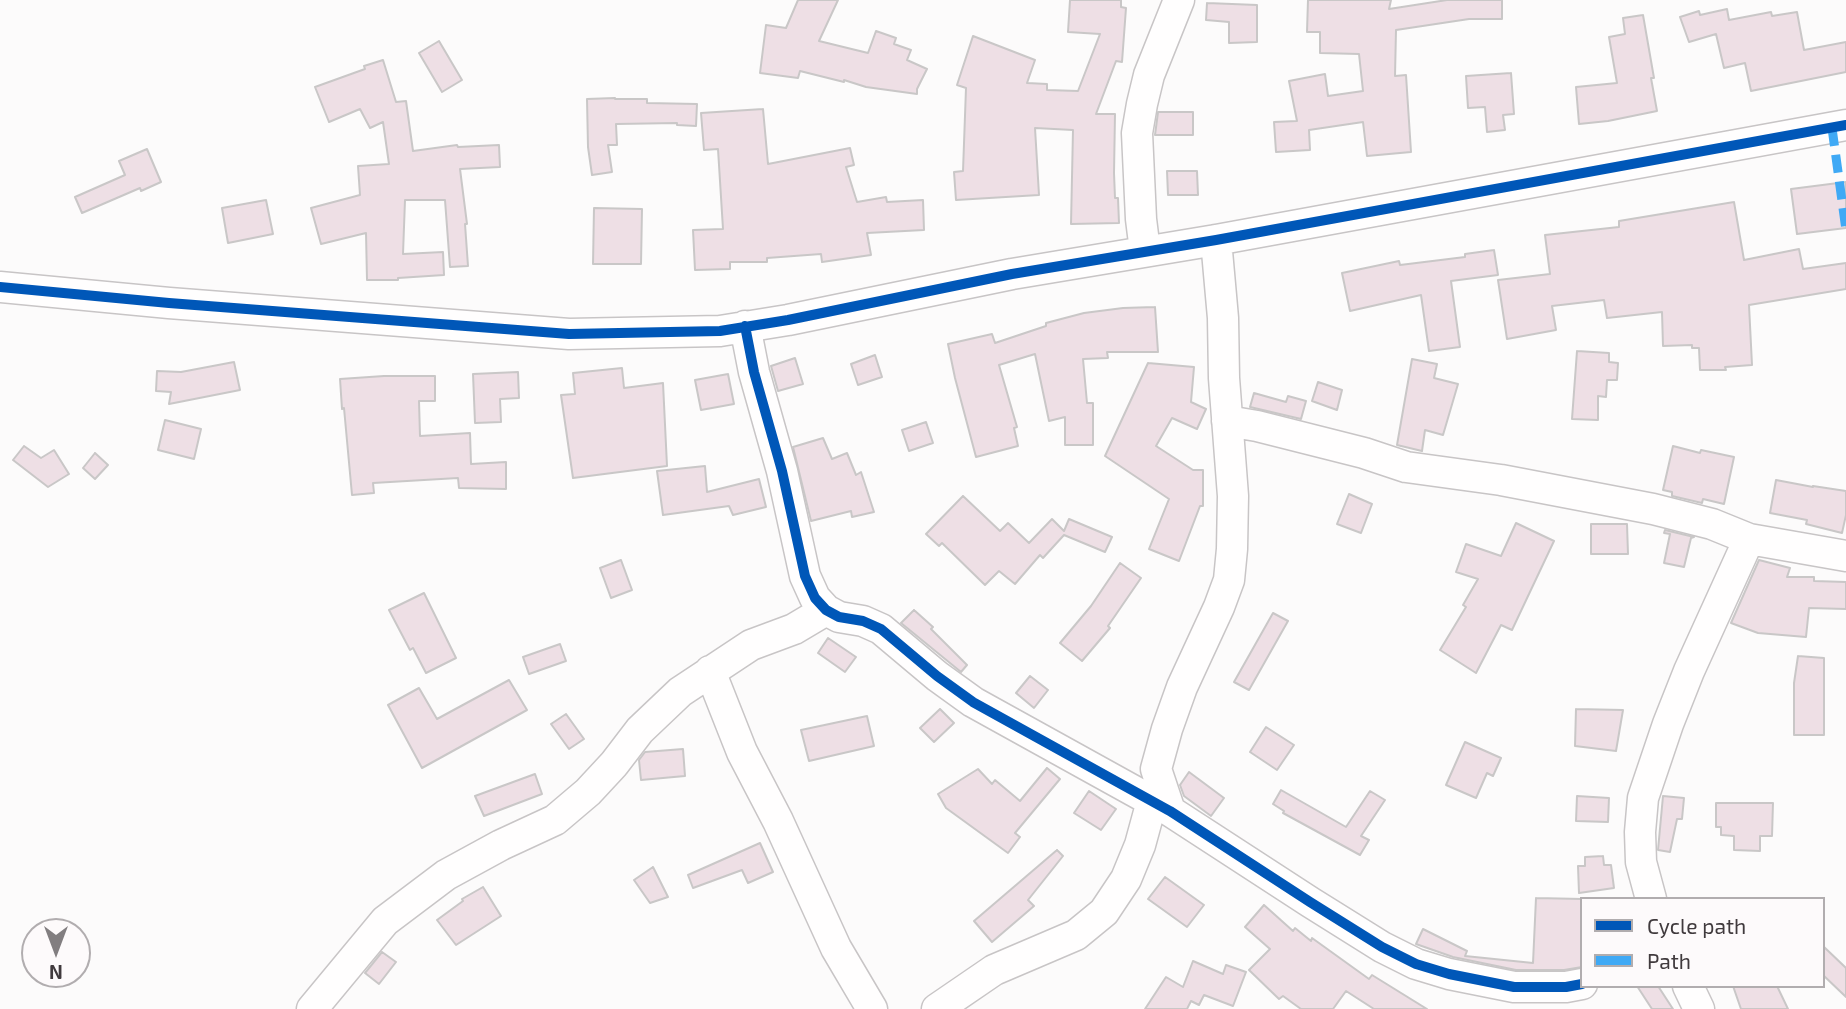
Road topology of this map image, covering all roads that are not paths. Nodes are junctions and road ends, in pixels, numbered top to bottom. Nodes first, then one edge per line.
1 (1179, 0) edge
2 (1846, 125) edge
3 (1216, 240) junction
4 (1145, 251) junction
5 (0, 287) edge
6 (745, 327) junction
7 (1227, 421) junction
8 (1749, 539) junction
9 (1846, 556) edge
10 (826, 610) junction
11 (710, 671) junction
12 (1156, 769) junction
13 (1119, 783) junction
14 (1161, 806) junction
15 (1650, 897) edge
16 (1580, 984) edge
17 (1689, 988) edge
18 (312, 1009) edge
19 (872, 1009) edge
20 (937, 1009) edge
21 (1699, 1009) edge

1 - 4 street
2 - 3 street
3 - 4 street
3 - 7 street
4 - 6 street
5 - 6 street
6 - 10 street
7 - 8 street
7 - 12 street
8 - 9 street
8 - 15 street
10 - 11 street
10 - 13 street
11 - 18 street
11 - 19 street
12 - 13 street
12 - 14 street
13 - 14 street
14 - 16 street
14 - 20 street
17 - 21 street

